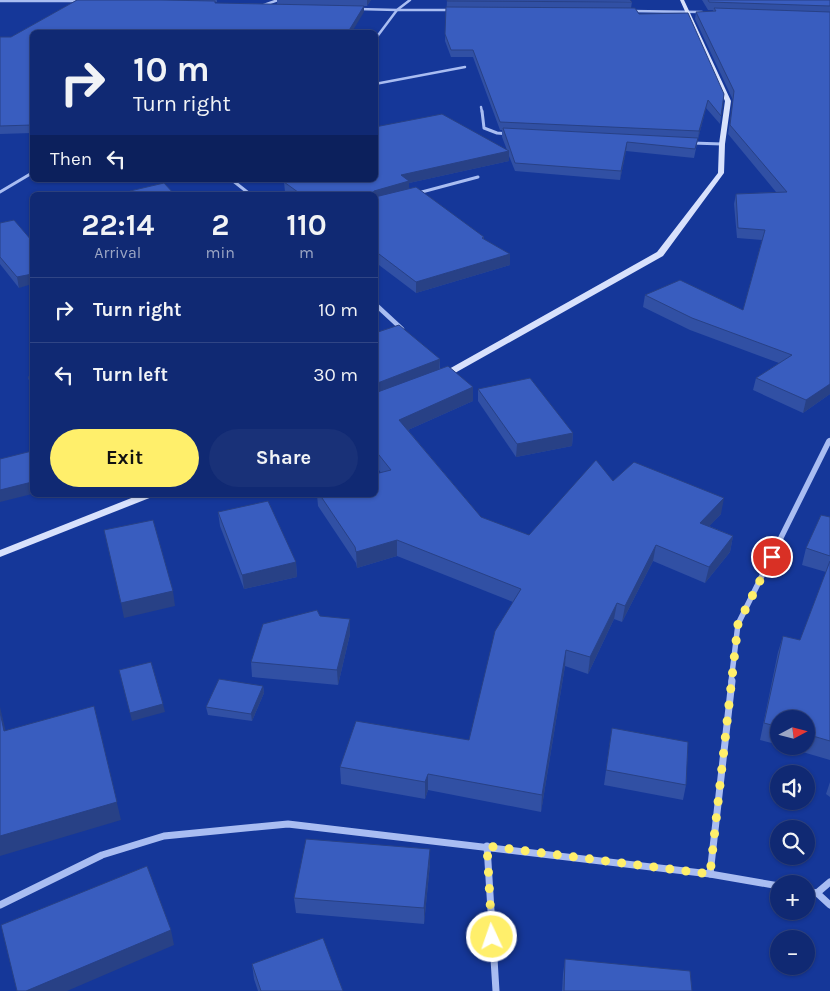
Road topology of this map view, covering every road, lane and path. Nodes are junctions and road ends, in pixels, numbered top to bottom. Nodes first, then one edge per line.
1 (278, 0) edge
2 (410, 0) edge
3 (682, 0) edge
4 (0, 1) edge
5 (91, 2) edge
6 (270, 6) edge
7 (358, 9) edge
8 (397, 10) junction
9 (456, 10) edge
10 (630, 11) edge
11 (688, 12) junction
12 (707, 13) edge
13 (378, 35) edge
14 (465, 67) dead end
15 (378, 83) edge
16 (481, 107) dead end
17 (514, 135) edge
18 (683, 142) edge
19 (722, 144) junction
20 (30, 174) edge
21 (478, 177) dead end
22 (235, 182) edge
23 (0, 192) edge
24 (247, 192) edge
25 (412, 194) edge
26 (378, 307) edge
27 (409, 336) edge
28 (444, 367) edge
29 (450, 374) junction
30 (434, 380) edge
31 (830, 440) edge
32 (143, 497) edge
33 (0, 554) edge
34 (487, 846) junction
35 (710, 874) junction
36 (830, 882) edge
37 (770, 884) edge
38 (816, 893) joint
39 (0, 905) edge
40 (830, 905) edge
41 (496, 991) edge

1 - 6 street
2 - 8 street
3 - 11 street
4 - 5 street
7 - 8 street
8 - 9 street
8 - 13 street
10 - 11 street
11 - 12 street
11 - 19 street
14 - 15 street
16 - 17 street
18 - 19 street
19 - 29 street
20 - 23 street
21 - 25 street
22 - 24 street
26 - 27 street
28 - 29 street
29 - 30 street
31 - 35 street
32 - 33 street
34 - 35 street
34 - 39 street
34 - 41 street
35 - 37 street
36 - 38 street
38 - 40 street

